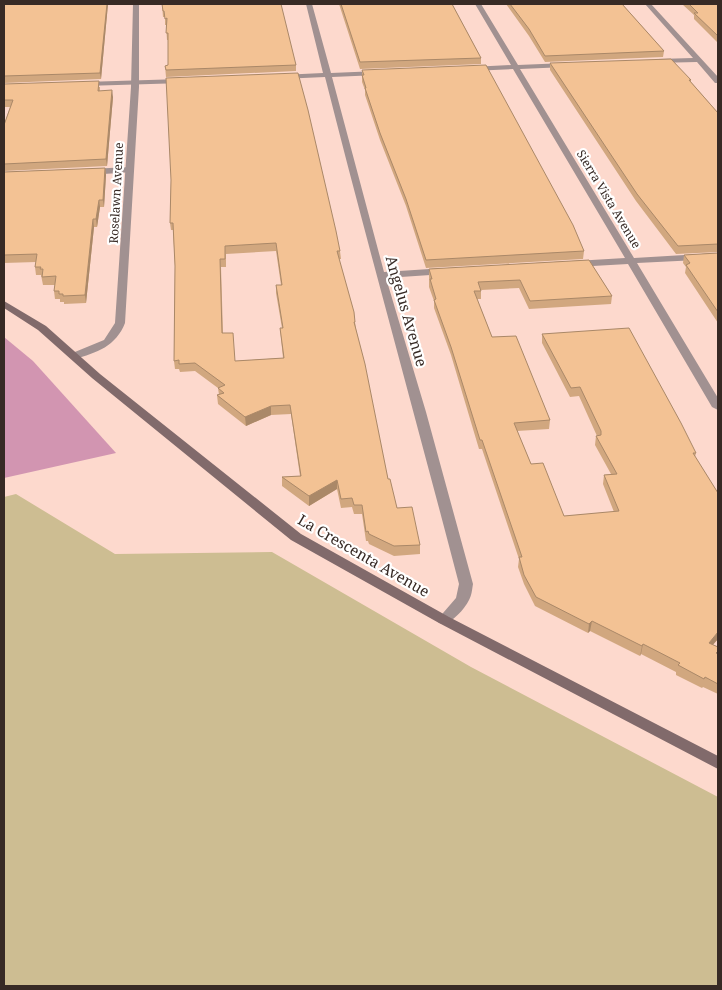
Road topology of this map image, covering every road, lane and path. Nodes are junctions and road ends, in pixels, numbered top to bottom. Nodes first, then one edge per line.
1 (136, 4) edge
2 (310, 4) edge
3 (478, 4) edge
4 (648, 4) edge
5 (698, 60) junction
6 (645, 62) edge
7 (576, 65) edge
8 (516, 67) junction
9 (464, 69) edge
10 (388, 72) edge
11 (328, 75) junction
12 (268, 78) edge
13 (189, 80) edge
14 (718, 81) edge
15 (135, 83) junction
16 (72, 85) edge
17 (130, 170) junction
18 (83, 172) edge
19 (718, 256) edge
20 (632, 260) junction
21 (561, 265) edge
22 (454, 271) edge
23 (380, 275) junction
24 (4, 304) edge
25 (74, 356) junction
26 (718, 406) edge
27 (444, 620) junction
28 (718, 763) edge

1 - 15 street, Roselawn Avenue
2 - 11 street, Angelus Avenue
3 - 8 street, Sierra Vista Avenue
4 - 5 street
5 - 6 street
5 - 14 street
7 - 8 street
8 - 9 street
8 - 20 street, Sierra Vista Avenue
10 - 11 street
11 - 12 street
11 - 23 street, Angelus Avenue
13 - 15 street
15 - 16 street
15 - 17 street, Roselawn Avenue
17 - 18 street
17 - 25 street, Roselawn Avenue
19 - 20 street
20 - 21 street
20 - 26 street, Sierra Vista Avenue
22 - 23 street
23 - 27 street, Angelus Avenue
24 - 25 main road, La Crescenta Avenue
25 - 27 main road, La Crescenta Avenue
27 - 28 main road, La Crescenta Avenue

